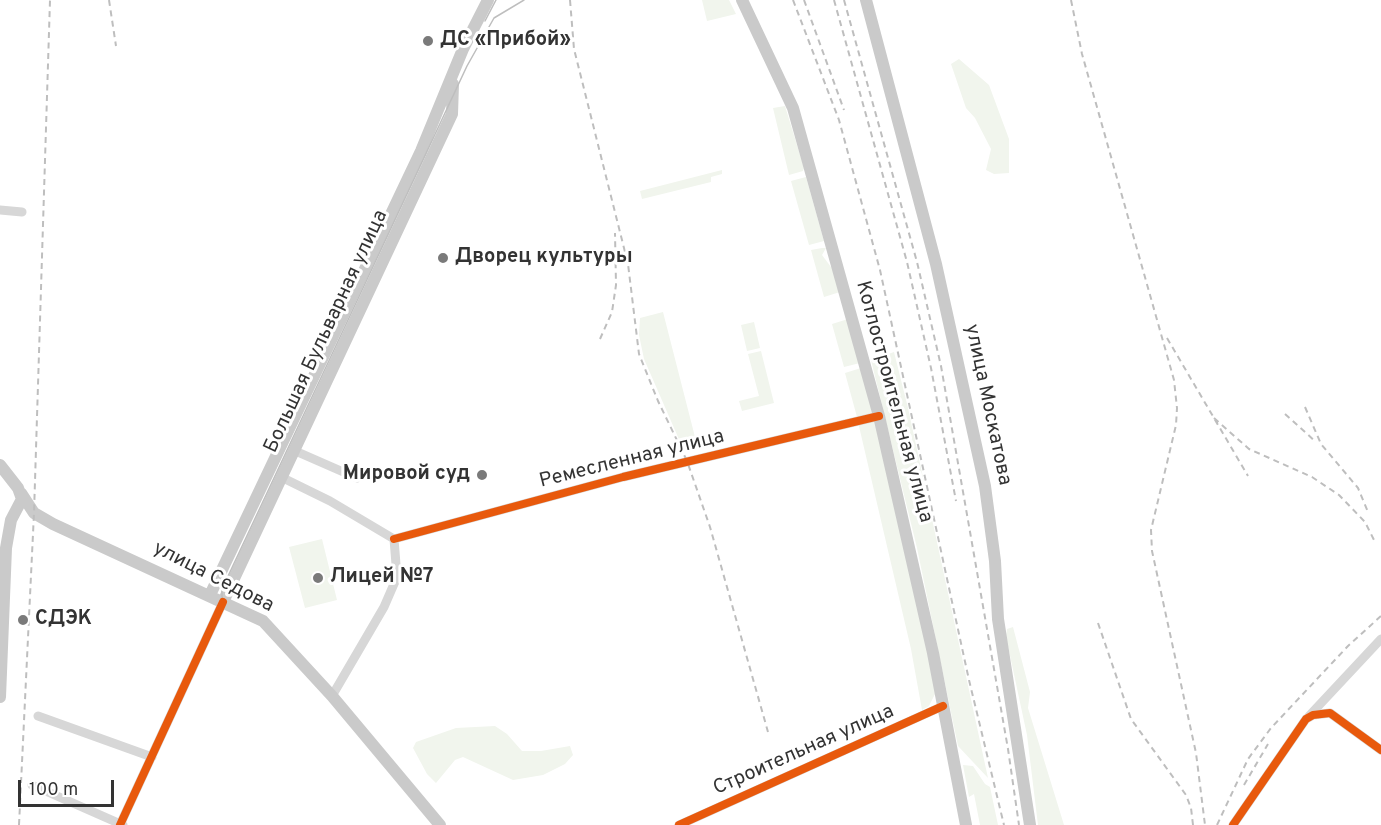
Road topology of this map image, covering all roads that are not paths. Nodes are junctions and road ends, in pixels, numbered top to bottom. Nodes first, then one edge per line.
1 (488, 0) edge
2 (742, 0) edge
3 (866, 0) edge
4 (452, 77) junction
5 (0, 210) edge
6 (22, 212) dead end
7 (879, 416) junction
8 (293, 450) junction
9 (0, 465) edge
10 (281, 477) junction
11 (357, 478) dead end
12 (0, 482) edge
13 (20, 490) junction
14 (0, 513) edge
15 (13, 513) junction
16 (34, 513) junction
17 (0, 531) edge
18 (394, 539) junction
19 (6, 548) junction
20 (210, 596) junction
21 (223, 602) junction
22 (1381, 639) edge
23 (332, 696) junction
24 (0, 697) edge
25 (943, 706) junction
26 (38, 716) dead end
27 (1306, 719) junction
28 (1381, 750) edge
29 (152, 757) junction
30 (32, 785) dead end
31 (122, 825) edge
32 (440, 825) edge
33 (679, 825) edge
34 (966, 825) edge
35 (1030, 825) edge
36 (1233, 825) edge

1 - 4 main road, Большая Бульварная улица
2 - 7 main road, Котлостроительная улица
3 - 35 main road, улица Москатова
4 - 8 main road, Большая Бульварная улица
4 - 20 main road, Большая Бульварная улица
5 - 6 street
7 - 18 street, Ремесленная улица
7 - 25 main road, Котлостроительная улица
8 - 10 main road, Большая Бульварная улица
8 - 11 street
9 - 13 main road
10 - 18 street
10 - 21 main road, Большая Бульварная улица
12 - 13 main road
13 - 15 main road
13 - 16 main road
14 - 15 main road, улица Седова
15 - 16 main road, улица Седова
15 - 19 main road
16 - 20 main road, улица Седова
17 - 19 main road
18 - 23 street
19 - 24 main road
20 - 21 main road, улица Седова
21 - 23 main road, улица Седова
21 - 29 street
22 - 27 street
23 - 32 main road, улица Седова
25 - 33 street, Строительная улица
25 - 34 main road, Котлостроительная улица
26 - 29 street
27 - 28 street
27 - 36 street
29 - 31 street
30 - 31 street

